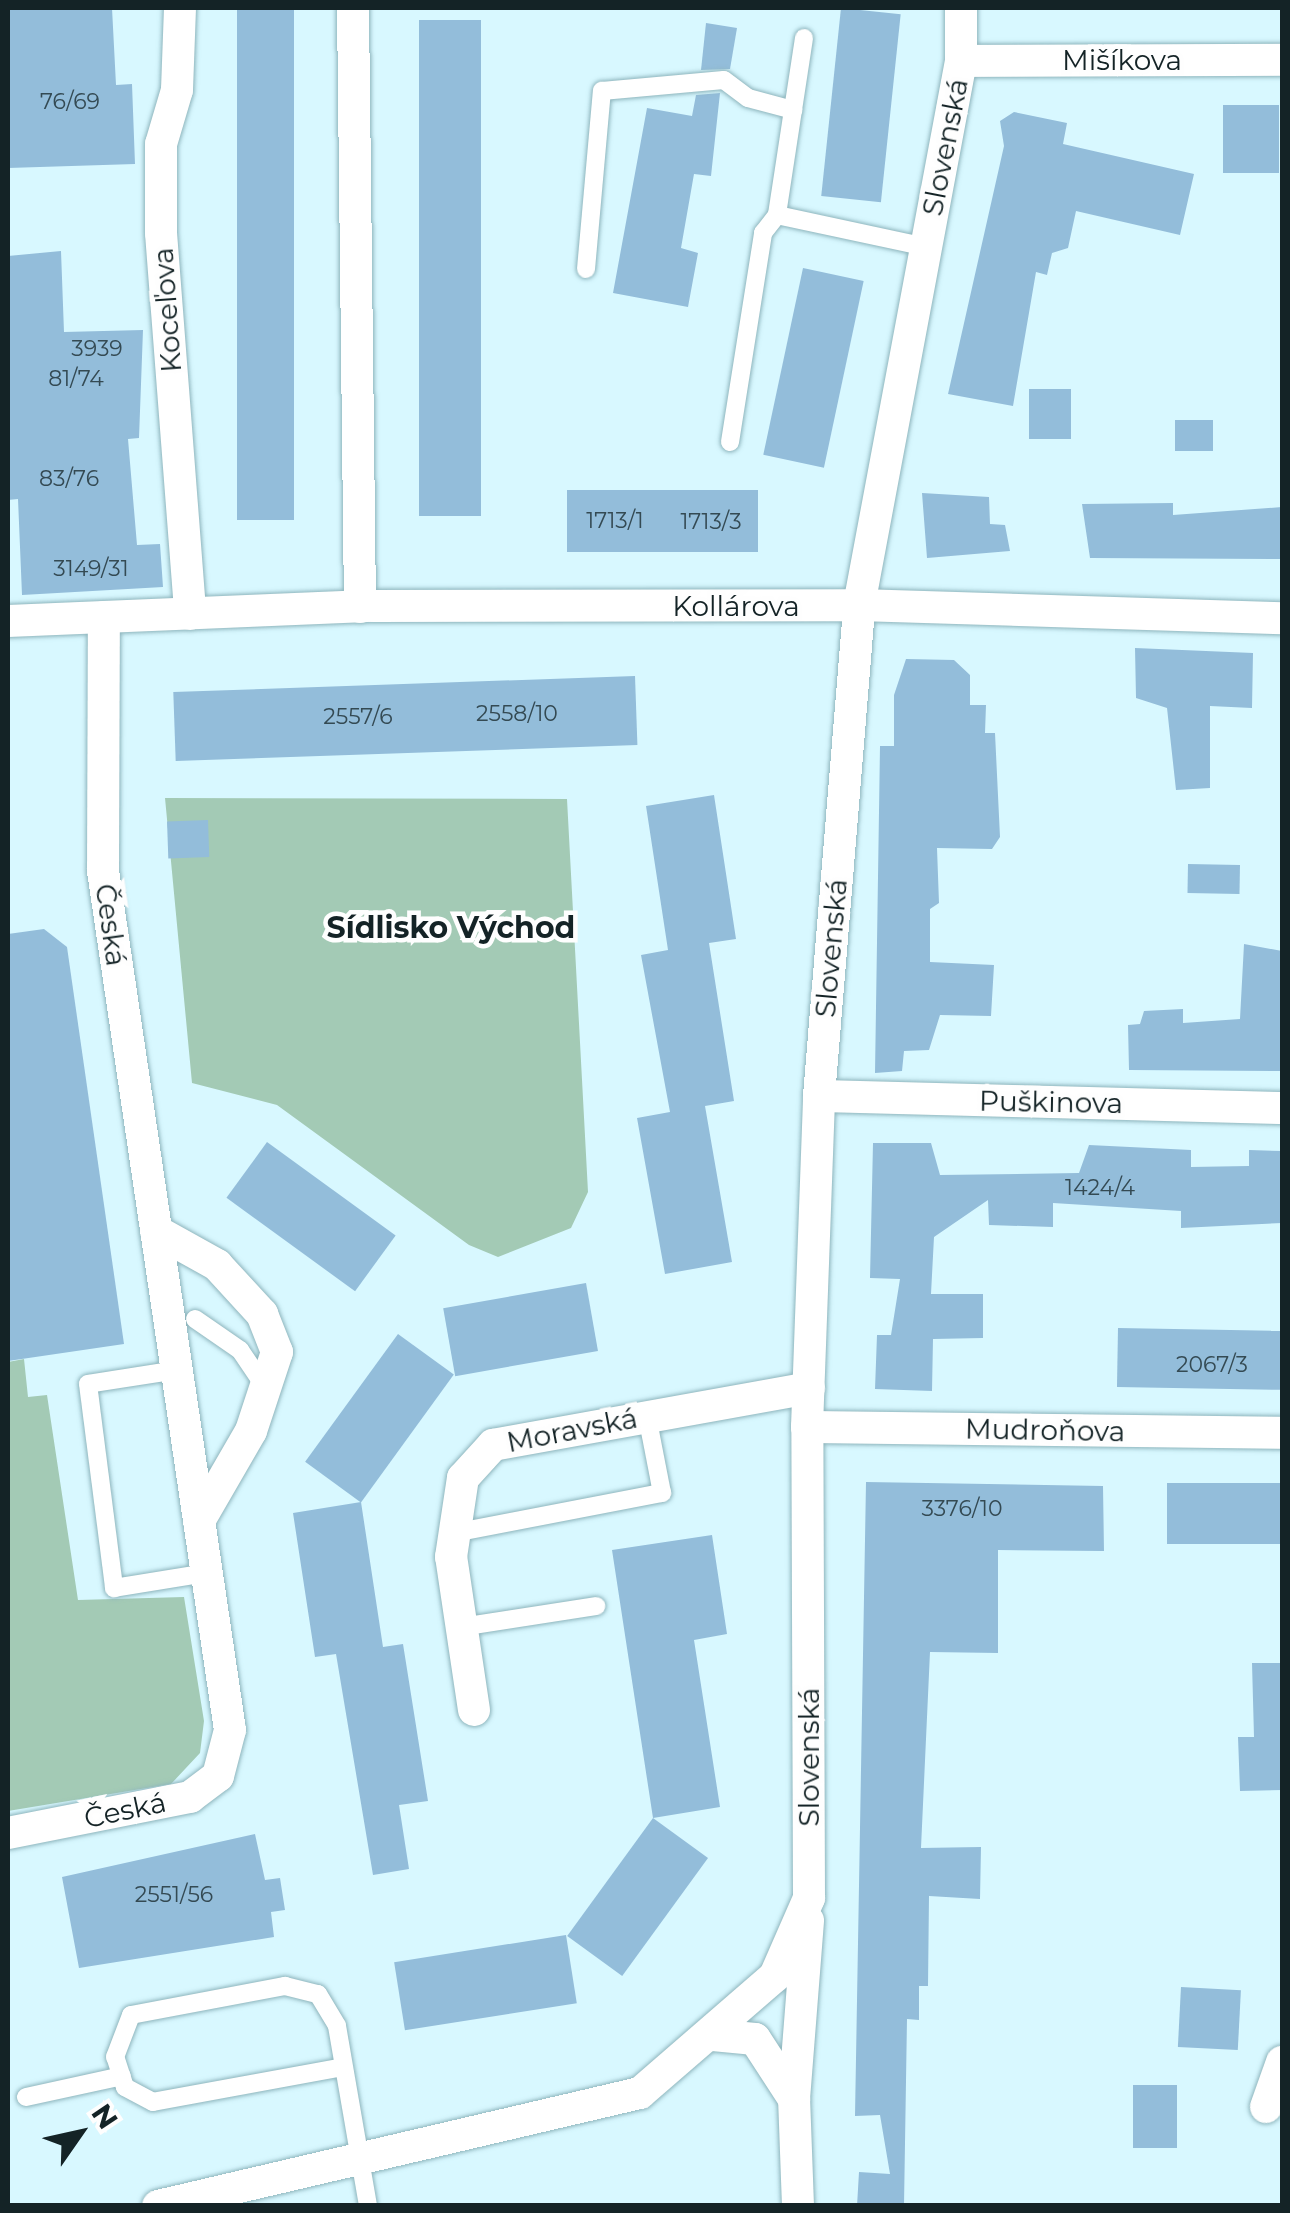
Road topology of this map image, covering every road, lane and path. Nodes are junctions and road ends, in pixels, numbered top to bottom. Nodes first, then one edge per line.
1 (180, 8) edge
2 (353, 8) edge
3 (961, 8) edge
4 (804, 38) dead end
5 (961, 60) junction
6 (1282, 60) edge
7 (793, 110) junction
8 (777, 216) junction
9 (926, 248) junction
10 (586, 270) dead end
11 (730, 442) dead end
12 (360, 606) junction
13 (859, 606) junction
14 (190, 614) junction
15 (104, 617) junction
16 (1282, 618) edge
17 (8, 621) edge
18 (819, 1096) junction
19 (1282, 1108) edge
20 (156, 1231) junction
21 (194, 1319) dead end
22 (177, 1370) junction
23 (808, 1388) junction
24 (268, 1392) junction
25 (647, 1416) junction
26 (807, 1427) junction
27 (1282, 1433) edge
28 (199, 1521) junction
29 (454, 1533) junction
30 (206, 1573) junction
31 (596, 1606) dead end
32 (462, 1627) junction
33 (474, 1710) dead end
34 (8, 1833) edge
35 (810, 1898) junction
36 (712, 2035) junction
37 (1282, 2062) edge
38 (338, 2068) junction
39 (122, 2076) junction
40 (26, 2097) dead end
41 (794, 2099) junction
42 (1266, 2108) dead end
43 (359, 2162) junction
44 (158, 2206) edge
45 (368, 2206) edge
46 (798, 2206) edge

1 - 14 street, Koceľova
2 - 12 street
3 - 5 street, Slovenská
4 - 7 lane
5 - 6 street, Mišíkova
5 - 9 street, Slovenská
7 - 8 lane
7 - 10 lane
8 - 9 lane
8 - 11 lane
9 - 13 street, Slovenská
12 - 13 street, Kollárova
12 - 14 street, Kollárova
13 - 16 street, Kollárova
13 - 18 street, Slovenská
14 - 15 street, Kollárova
15 - 17 street, Kollárova
15 - 20 street, Česká
18 - 19 street, Puškinova
18 - 23 street, Slovenská
20 - 22 street, Česká
20 - 24 street
21 - 24 lane
22 - 28 street, Česká
22 - 30 lane
23 - 25 street, Moravská
23 - 26 street, Slovenská
24 - 28 street
25 - 29 street, Moravská
25 - 29 lane
26 - 27 street, Mudroňova
26 - 35 street, Slovenská
28 - 30 street, Česká
29 - 32 street, Moravská
30 - 34 street, Česká
31 - 32 lane
32 - 33 street, Moravská
35 - 36 street, Slovenská
35 - 41 street, Slovenská
36 - 41 street
36 - 43 street, Slovenská
37 - 42 street
38 - 39 lane
38 - 39 lane
38 - 43 lane
39 - 40 lane
41 - 46 street, Slovenská
43 - 44 street, Slovenská
43 - 45 lane

